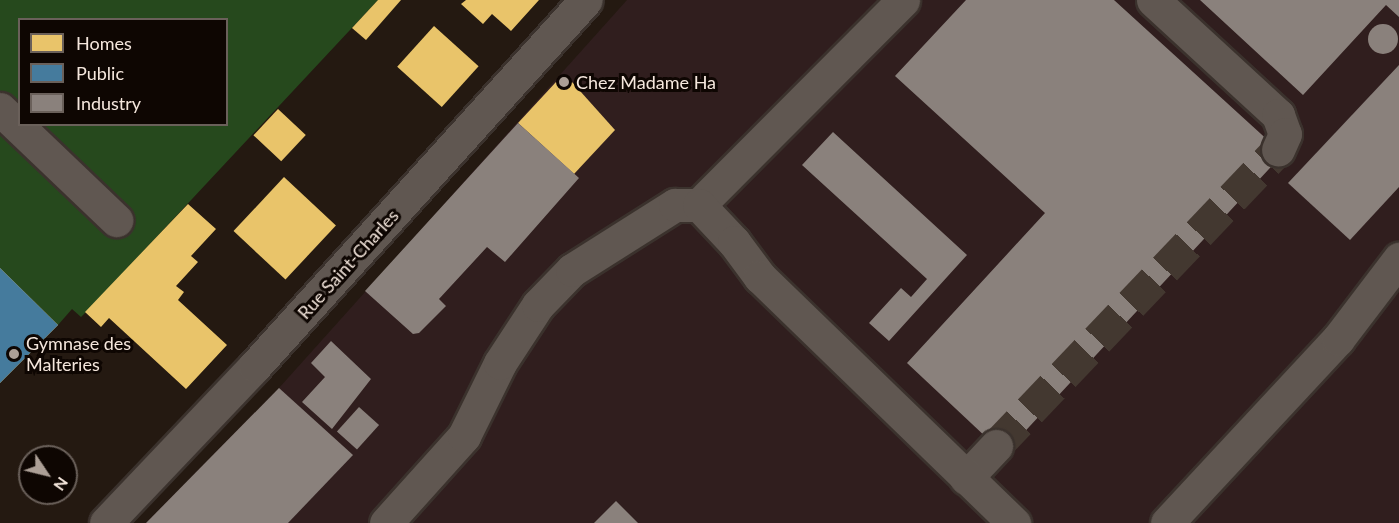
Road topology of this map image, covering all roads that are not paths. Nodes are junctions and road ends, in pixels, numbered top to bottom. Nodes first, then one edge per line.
1 (586, 0) edge
2 (903, 0) edge
3 (1153, 0) edge
4 (0, 109) edge
5 (1278, 150) tunnel mouth
6 (699, 205) junction
7 (116, 220) dead end
8 (1399, 259) edge
9 (996, 446) tunnel mouth
10 (966, 478) junction
11 (106, 523) edge
12 (386, 523) edge
13 (1014, 523) edge
14 (1167, 523) edge

1 - 11 street, Rue Saint-Charles
2 - 6 street
3 - 5 street
4 - 7 street
6 - 10 street
6 - 12 street
8 - 14 street
9 - 10 street
10 - 13 street

